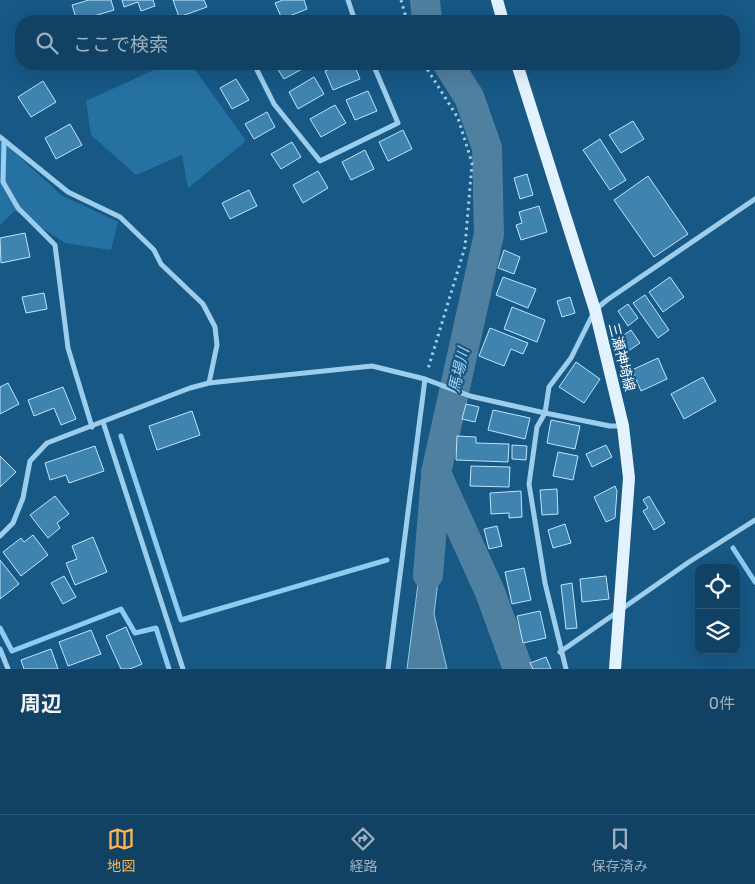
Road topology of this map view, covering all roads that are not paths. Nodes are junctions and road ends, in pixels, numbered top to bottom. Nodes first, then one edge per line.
1 (348, 0) edge
2 (496, 0) edge
3 (353, 15) edge
4 (501, 15) edge
5 (257, 70) edge
6 (376, 70) edge
7 (519, 70) edge
8 (2, 139) edge
9 (755, 199) edge
10 (595, 310) junction
11 (425, 379) junction
12 (209, 383) junction
13 (545, 413) junction
14 (103, 422) junction
15 (622, 426) junction
16 (92, 427) junction
17 (755, 520) edge
18 (0, 536) edge
19 (619, 610) junction
20 (0, 649) edge
21 (560, 652) junction
22 (8, 669) edge
23 (183, 669) edge
24 (388, 669) edge
25 (566, 669) edge
26 (615, 669) edge

1 - 3 street
2 - 4 main road
5 - 6 street
7 - 10 main road, 三瀬神埼線
8 - 12 street
8 - 16 street
9 - 10 street
10 - 13 street
10 - 15 main road, 三瀬神埼線
11 - 12 street
11 - 13 street
11 - 24 street
12 - 14 street
13 - 15 street
13 - 21 street
14 - 16 street
14 - 23 street
15 - 19 main road, 三瀬神埼線
16 - 18 street
17 - 19 street
19 - 21 street
19 - 26 main road, 三瀬神埼線
20 - 22 street
21 - 25 street

